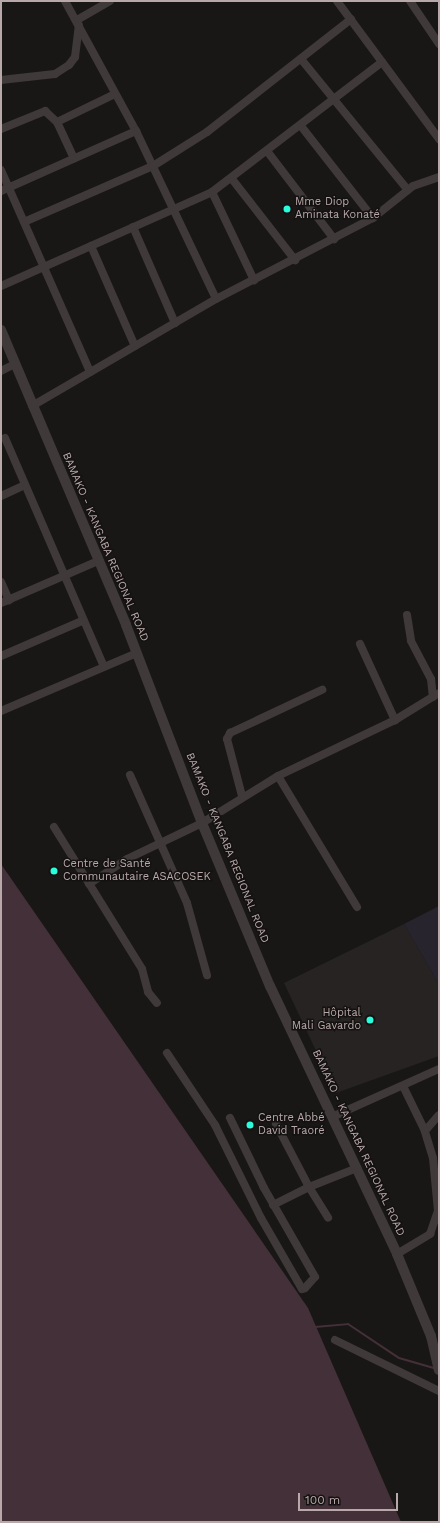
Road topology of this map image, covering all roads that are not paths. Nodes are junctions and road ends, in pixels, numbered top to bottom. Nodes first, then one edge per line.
1 (65, 1) edge
2 (110, 1) edge
3 (337, 1) edge
4 (410, 1) edge
5 (351, 19) junction
6 (78, 23) junction
7 (439, 44) edge
8 (301, 60) junction
9 (382, 62) junction
10 (1, 80) edge
11 (115, 94) junction
12 (334, 99) junction
13 (57, 122) junction
14 (301, 126) junction
15 (1, 129) edge
16 (136, 131) junction
17 (437, 132) edge
18 (267, 152) junction
19 (74, 158) junction
20 (153, 166) junction
21 (1, 170) edge
22 (439, 176) edge
23 (232, 179) junction
24 (9, 187) junction
25 (1, 190) edge
26 (408, 190) junction
27 (212, 192) junction
28 (173, 209) junction
29 (373, 218) junction
30 (24, 222) junction
31 (133, 227) junction
32 (334, 239) junction
33 (91, 246) junction
34 (295, 260) junction
35 (44, 267) junction
36 (254, 280) junction
37 (1, 286) edge
38 (216, 299) junction
39 (175, 323) junction
40 (1, 330) edge
41 (135, 346) junction
42 (15, 364) junction
43 (1, 371) edge
44 (90, 372) junction
45 (32, 406) junction
46 (6, 438) dead end
47 (26, 485) junction
48 (1, 496) edge
49 (98, 561) junction
50 (64, 576) junction
51 (1, 582) edge
52 (5, 601) edge
53 (407, 615) dead end
54 (84, 620) junction
55 (360, 644) dead end
56 (137, 653) junction
57 (1, 656) edge
58 (104, 667) junction
59 (322, 690) dead end
60 (436, 695) edge
61 (1, 711) edge
62 (394, 720) junction
63 (130, 775) dead end
64 (278, 776) junction
65 (242, 796) junction
66 (202, 823) junction
67 (54, 827) dead end
68 (162, 842) junction
69 (90, 884) junction
70 (357, 907) dead end
71 (206, 975) dead end
72 (157, 1003) dead end
73 (167, 1052) dead end
74 (439, 1069) edge
75 (403, 1086) junction
76 (439, 1115) edge
77 (332, 1117) junction
78 (230, 1118) dead end
79 (276, 1124) dead end
80 (425, 1131) junction
81 (357, 1168) junction
82 (310, 1187) junction
83 (273, 1205) junction
84 (439, 1211) edge
85 (328, 1218) dead end
86 (396, 1254) junction
87 (335, 1340) dead end
88 (438, 1365) edge
89 (439, 1391) edge

1 - 6 street
2 - 6 street
3 - 5 street
4 - 7 street
5 - 8 street
5 - 9 street
6 - 10 street
6 - 11 street
8 - 12 street
8 - 20 street
9 - 12 street
9 - 17 street
11 - 13 street
11 - 16 street
12 - 14 street
12 - 26 street
13 - 15 street
13 - 19 street
14 - 18 street
14 - 29 street
16 - 19 street
16 - 20 street
18 - 23 street
18 - 32 street
19 - 24 street
20 - 28 street
20 - 30 street
21 - 24 street
22 - 26 street
23 - 27 street
23 - 34 street
24 - 25 street
24 - 30 street
26 - 29 street
27 - 28 street
27 - 36 street
28 - 31 street
28 - 38 street
29 - 32 street
30 - 35 street
31 - 33 street
31 - 39 street
32 - 34 street
33 - 35 street
33 - 41 street
34 - 36 street
35 - 37 street
35 - 44 street
36 - 38 street
38 - 39 street
39 - 41 street
40 - 42 street, BAMAKO - KANGABA REGIONAL ROAD
41 - 44 street
42 - 43 street
42 - 45 street, BAMAKO - KANGABA REGIONAL ROAD
44 - 45 street
45 - 49 street, BAMAKO - KANGABA REGIONAL ROAD
46 - 47 street
47 - 48 street
47 - 50 street
49 - 50 street
49 - 56 street, BAMAKO - KANGABA REGIONAL ROAD
50 - 52 street
50 - 54 street
51 - 52 street
53 - 60 street
54 - 57 street
54 - 58 street
55 - 62 street
56 - 58 street
56 - 66 street, BAMAKO - KANGABA REGIONAL ROAD
58 - 61 street
59 - 65 street
60 - 62 street
62 - 64 street
63 - 68 street
64 - 65 street
64 - 70 street
65 - 66 street
66 - 68 street
66 - 77 street, BAMAKO - KANGABA REGIONAL ROAD
67 - 69 street
68 - 69 street
68 - 71 street
69 - 72 street
73 - 83 street
74 - 75 street
75 - 77 street
75 - 80 street
76 - 80 street
77 - 81 street, BAMAKO - KANGABA REGIONAL ROAD
78 - 83 street
79 - 82 street
80 - 84 street
81 - 82 street
81 - 86 street, BAMAKO - KANGABA REGIONAL ROAD
82 - 83 street
82 - 85 street
84 - 86 street
86 - 88 street, BAMAKO - KANGABA REGIONAL ROAD
87 - 89 street

